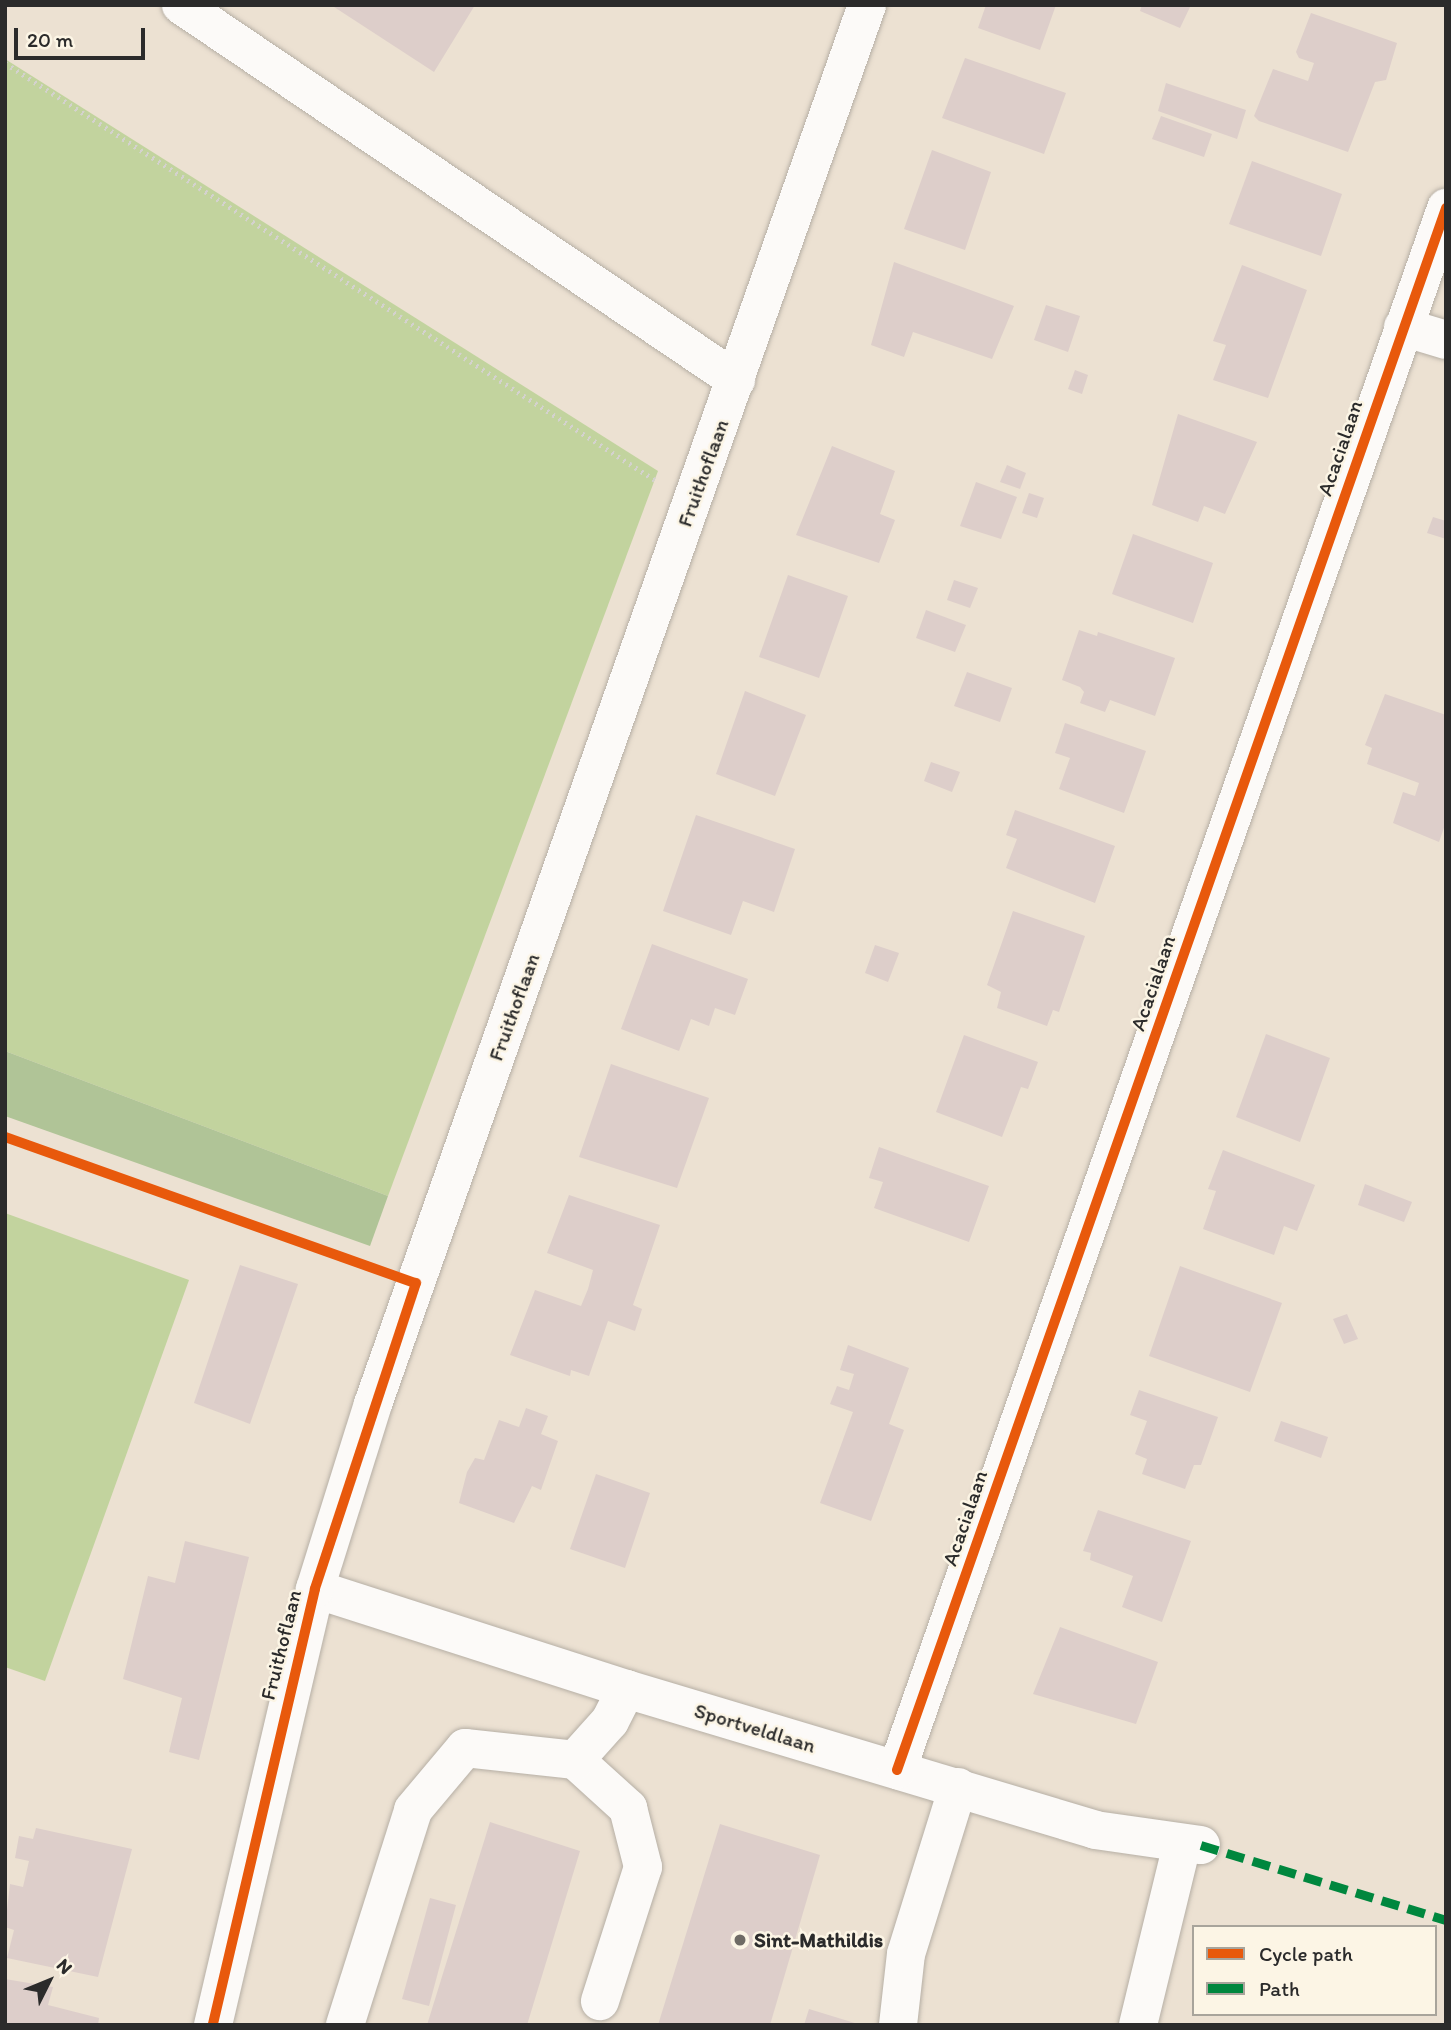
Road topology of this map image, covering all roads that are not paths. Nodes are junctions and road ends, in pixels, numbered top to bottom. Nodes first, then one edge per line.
1 (181, 5) edge
2 (867, 5) edge
3 (1446, 208) edge
4 (1403, 327) junction
5 (1446, 340) edge
6 (736, 380) junction
7 (315, 1589) junction
8 (626, 1689) junction
9 (575, 1760) junction
10 (897, 1770) junction
11 (958, 1787) junction
12 (600, 2001) dead end
13 (213, 2025) edge
14 (345, 2025) edge
15 (898, 2025) edge
16 (1138, 2025) edge

1 - 6 street
2 - 6 street, Fruithoflaan
3 - 4 street, Acacialaan
4 - 5 street
4 - 10 street, Acacialaan
6 - 7 street, Fruithoflaan
7 - 8 street, Sportveldlaan
7 - 13 street, Fruithoflaan
8 - 9 street
8 - 10 street, Sportveldlaan
9 - 12 street
9 - 14 street
10 - 11 street, Sportveldlaan
11 - 15 street
11 - 16 street, Sportveldlaan

